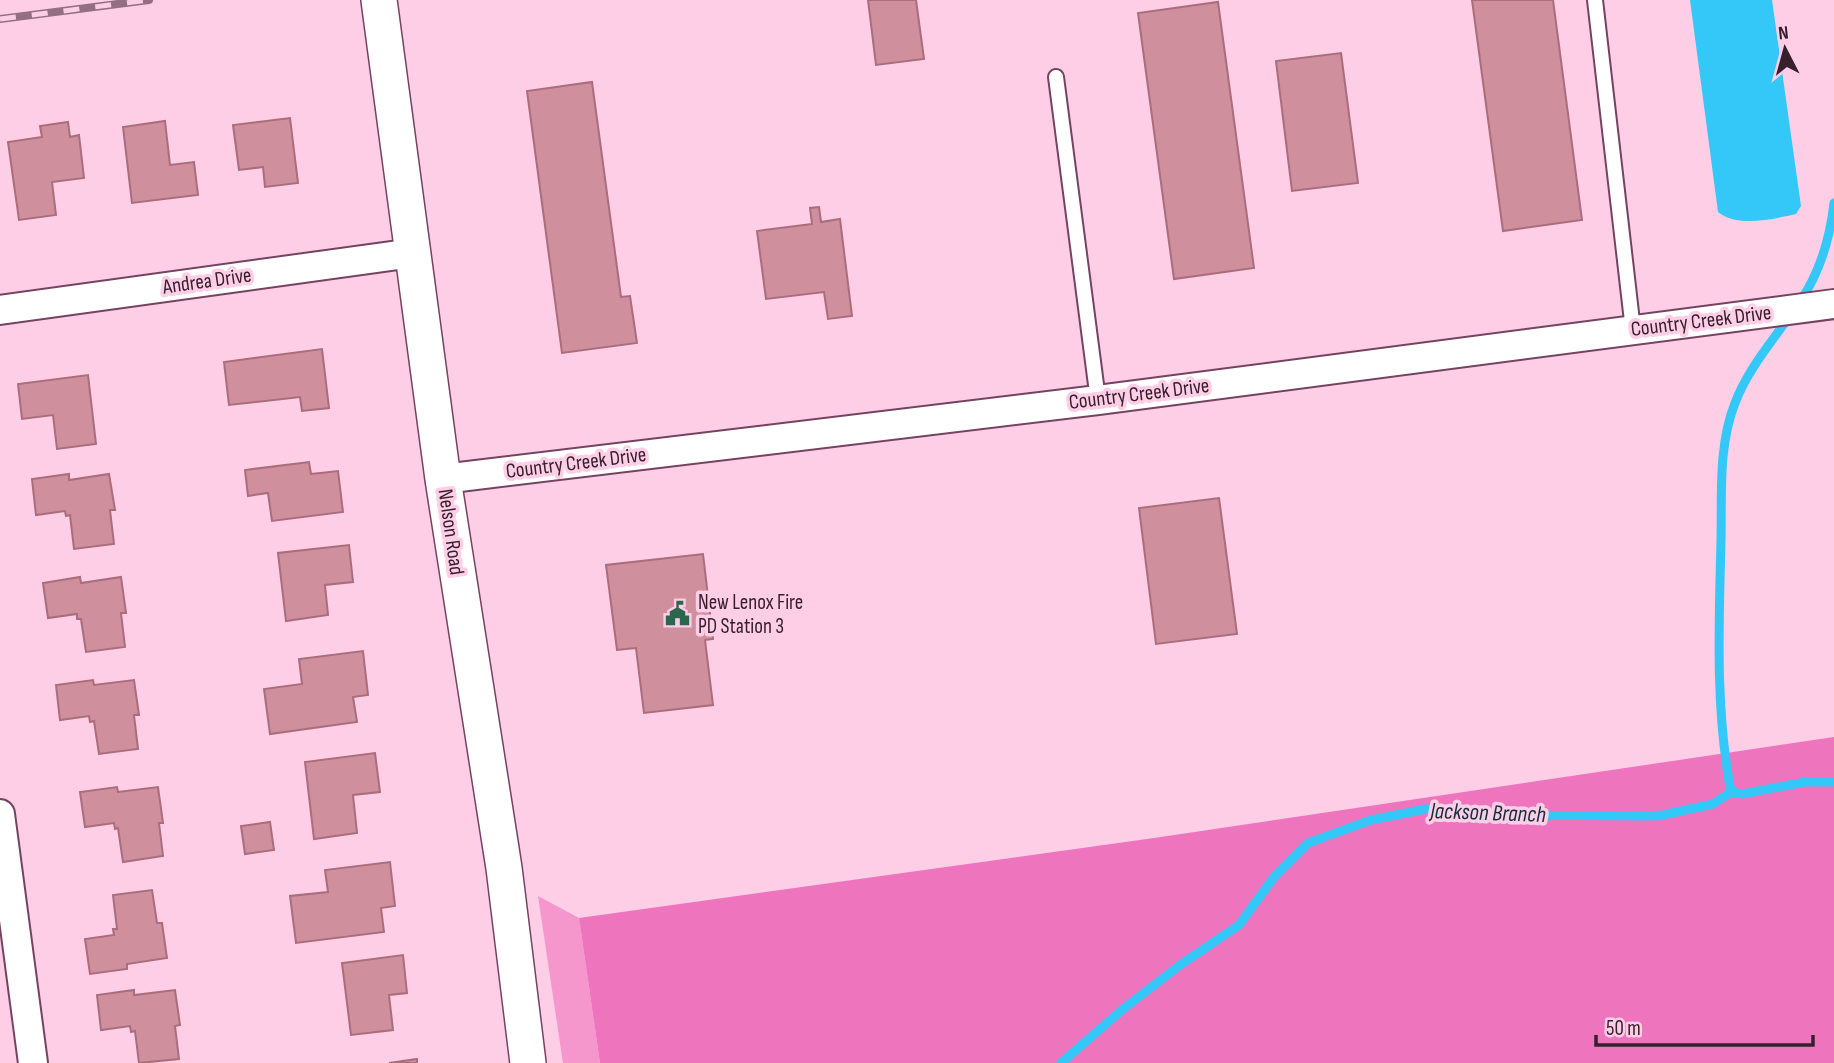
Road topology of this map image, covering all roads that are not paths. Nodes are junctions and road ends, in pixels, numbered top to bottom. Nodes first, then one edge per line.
1 (379, 0) edge
2 (1595, 0) edge
3 (1055, 78) dead end
4 (413, 253) junction
5 (1834, 304) edge
6 (0, 310) edge
7 (1633, 330) junction
8 (1098, 400) junction
9 (443, 479) junction
10 (0, 814) edge
11 (33, 1063) edge
12 (528, 1063) edge

1 - 4 street, Nelson Road
2 - 7 lane
3 - 8 lane
4 - 6 street, Andrea Drive
4 - 9 street, Nelson Road
5 - 7 street, Country Creek Drive
7 - 8 street, Country Creek Drive
8 - 9 street, Country Creek Drive
9 - 12 street, Nelson Road
10 - 11 street

